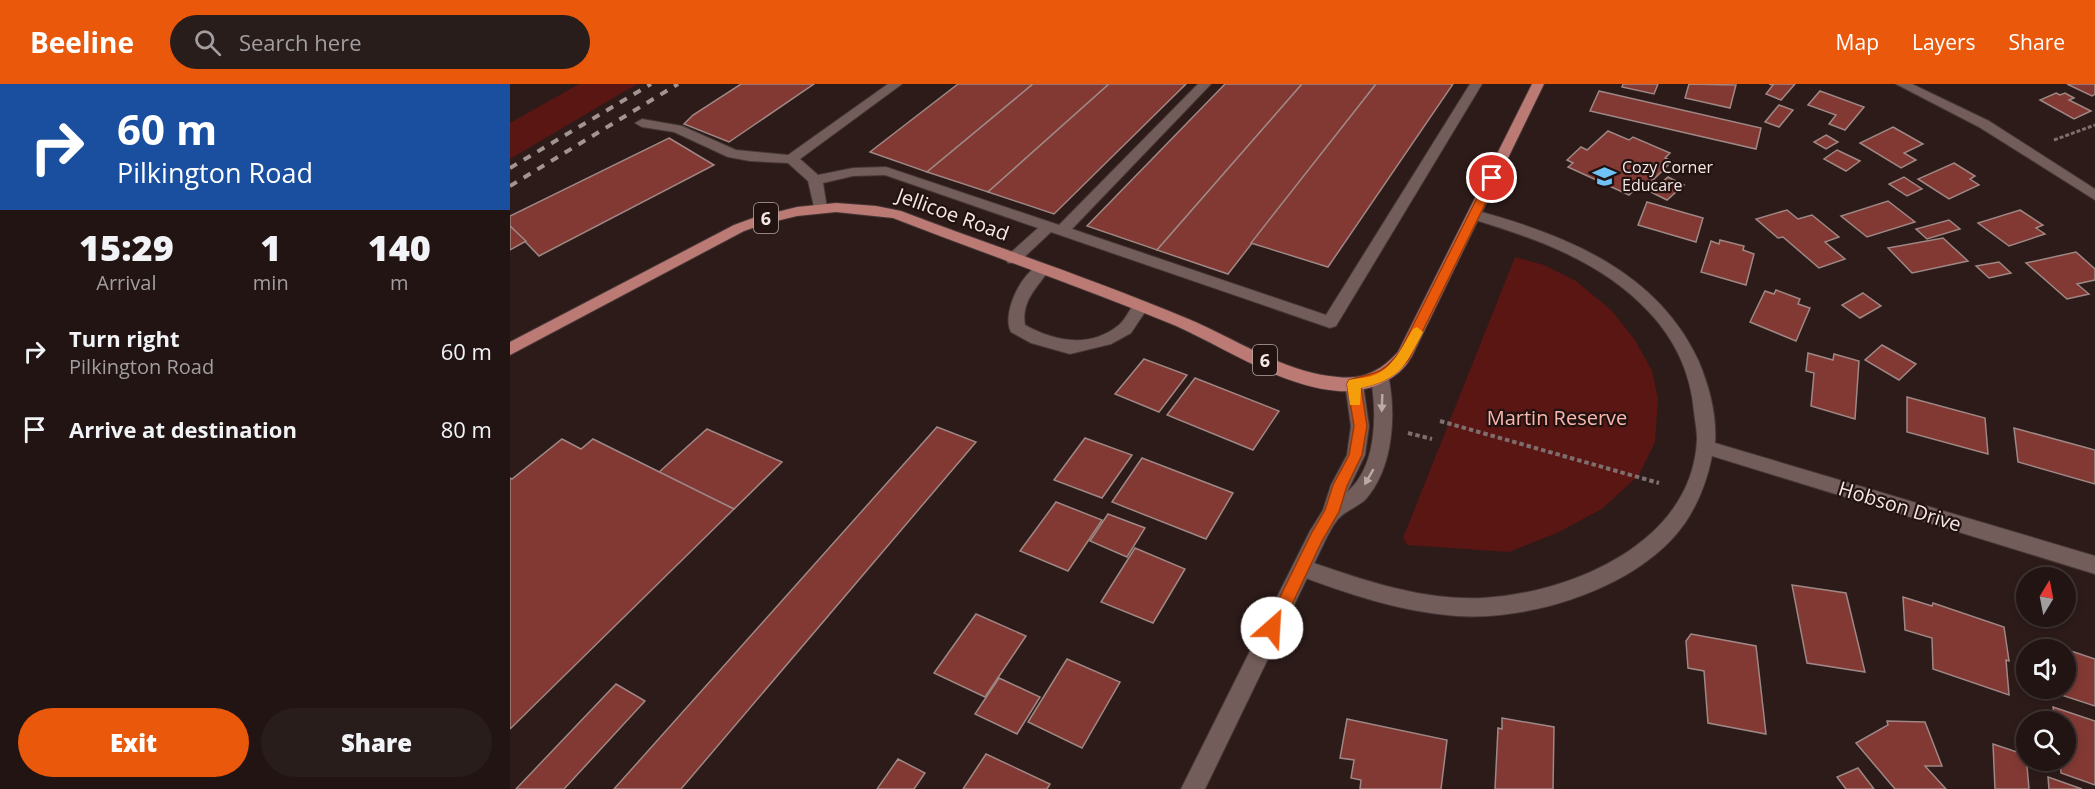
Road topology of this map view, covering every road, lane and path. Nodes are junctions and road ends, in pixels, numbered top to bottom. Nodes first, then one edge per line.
1 (896, 84) edge
2 (1205, 84) edge
3 (1476, 84) edge
4 (1538, 84) edge
5 (1902, 84) edge
6 (642, 123) dead end
7 (2095, 125) edge
8 (2054, 140) dead end
9 (791, 159) junction
10 (814, 180) junction
11 (2095, 195) edge
12 (819, 207) junction
13 (1474, 215) junction
14 (1056, 228) junction
15 (1013, 259) junction
16 (1041, 270) junction
17 (1141, 306) junction
18 (510, 349) edge
19 (1380, 379) junction
20 (1354, 384) junction
21 (1440, 421) dead end
22 (1705, 447) junction
23 (1659, 483) dead end
24 (1332, 512) junction
25 (2095, 565) edge
26 (1302, 568) junction
27 (1193, 789) edge

1 - 9 street
2 - 14 street
3 - 14 street
4 - 13 main road
5 - 11 street
6 - 9 street
7 - 8 path
9 - 10 street
10 - 12 street
10 - 14 street
12 - 15 main road, Jellicoe Road / 6
12 - 18 main road, Jellicoe Road / 6
13 - 19 main road
13 - 22 street
14 - 15 street
15 - 16 main road, Jellicoe Road / 6
16 - 17 main road, Jellicoe Road / 6
16 - 17 street
17 - 20 main road, Jellicoe Road / 6
19 - 20 main road, 6
19 -> 24 street
20 - 24 street
21 - 23 path
22 - 25 street, Hobson Drive
22 - 26 street
24 - 26 street
26 - 27 street

